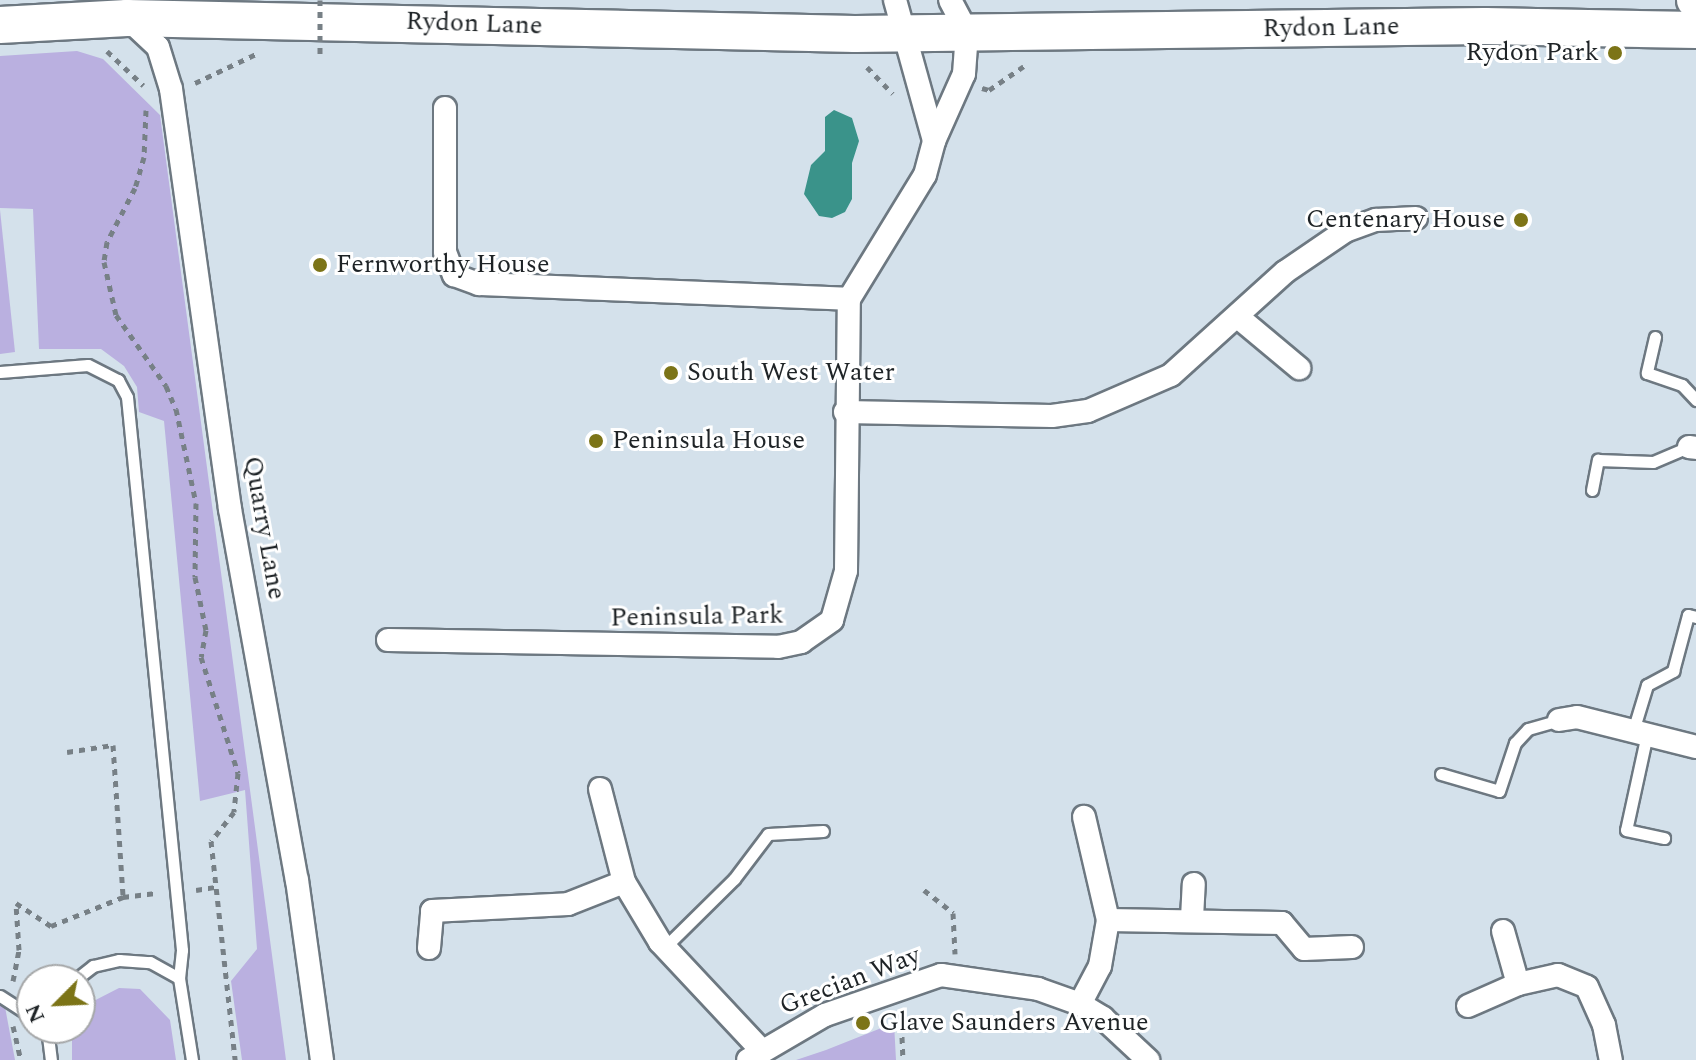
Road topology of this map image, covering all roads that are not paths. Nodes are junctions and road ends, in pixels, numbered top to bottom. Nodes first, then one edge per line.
1 (950, 0) edge
2 (898, 17) edge
3 (127, 18) junction
4 (0, 25) edge
5 (1696, 30) edge
6 (967, 32) junction
7 (445, 108) dead end
8 (934, 141) junction
9 (1416, 218) dead end
10 (849, 299) junction
11 (1238, 317) junction
12 (1655, 337) dead end
13 (1299, 368) dead end
14 (0, 372) edge
15 (1696, 400) edge
16 (845, 412) junction
17 (1693, 448) edge
18 (1592, 490) dead end
19 (1696, 617) edge
20 (388, 640) dead end
21 (1559, 720) joint
22 (1640, 733) junction
23 (1696, 747) edge
24 (1441, 774) dead end
25 (600, 789) dead end
26 (1084, 817) dead end
27 (823, 831) dead end
28 (1664, 838) dead end
29 (624, 882) junction
30 (1194, 884) dead end
31 (431, 888) dead end
32 (432, 911) junction
33 (1192, 918) junction
34 (1108, 920) junction
35 (1503, 931) dead end
36 (665, 947) junction
37 (1352, 947) dead end
38 (429, 948) dead end
39 (96, 965) edge
40 (179, 978) junction
41 (1518, 984) junction
42 (1080, 1004) junction
43 (1468, 1006) dead end
44 (754, 1054) edge
45 (192, 1060) edge
46 (322, 1060) edge
47 (1148, 1060) edge
48 (1611, 1060) edge

1 - 6 street
2 - 3 main road, Rydon Lane
2 - 6 main road, Rydon Lane
2 - 8 street
3 - 4 main road, Rydon Lane
3 - 46 street, Quarry Lane
5 - 6 main road, Rydon Lane
6 - 8 street, Peninsula Park
7 - 10 street
8 - 10 street, Peninsula Park
9 - 11 street
10 - 16 street, Peninsula Park
11 - 13 street
11 - 16 street
12 - 15 lane
14 - 40 lane
16 - 20 street, Peninsula Park
17 - 18 lane
19 - 22 lane
21 - 22 street
21 - 24 lane
22 - 23 street
22 - 28 lane
25 - 29 street
26 - 34 street
27 - 36 lane
29 - 32 street
29 - 36 street
30 - 33 street
31 - 32 street
32 - 38 street
33 - 34 street
33 - 37 street
34 - 42 street
35 - 41 street
36 - 44 street
39 - 40 lane
40 - 45 lane
41 - 43 street
41 - 48 street
42 - 44 street, Grecian Way
42 - 47 street, Grecian Way

